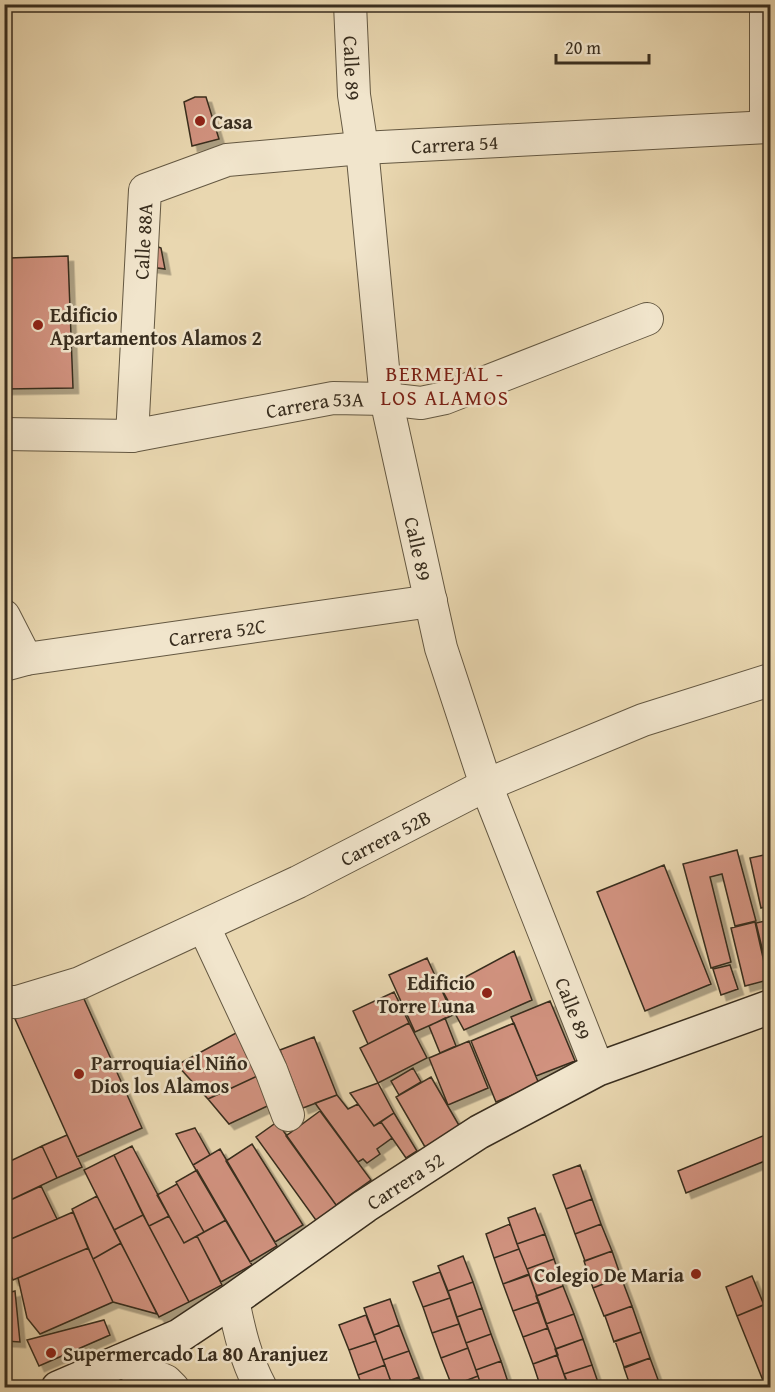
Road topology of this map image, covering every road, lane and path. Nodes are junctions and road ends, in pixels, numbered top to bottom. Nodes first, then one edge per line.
1 (350, 4) edge
2 (766, 4) edge
3 (768, 127) edge
4 (362, 148) junction
5 (145, 190) joint
6 (647, 319) dead end
7 (386, 399) junction
8 (4, 434) edge
9 (132, 436) junction
10 (431, 601) junction
11 (4, 616) edge
12 (15, 662) edge
13 (771, 680) edge
14 (486, 785) junction
15 (204, 927) junction
16 (4, 1002) edge
17 (771, 1007) edge
18 (598, 1069) junction
19 (288, 1115) dead end
20 (233, 1300) junction
21 (120, 1361) junction
22 (58, 1388) edge
23 (173, 1388) edge
24 (261, 1388) edge

1 - 4 street, Calle 89
2 - 3 street
3 - 4 street, Carrera 54
4 - 5 street, Carrera 54
4 - 7 street, Calle 89
5 - 9 street, Calle 88A
6 - 7 street, Carrera 53A
7 - 9 street, Carrera 53A
7 - 10 street, Calle 89
8 - 9 street, Carrera 53A
10 - 12 street, Carrera 52C
10 - 14 street, Calle 89
11 - 12 street
13 - 14 street, Carrera 52B
14 - 15 street, Carrera 52B
14 - 18 street, Calle 89
15 - 16 street, Carrera 52B
15 - 19 street
17 - 18 street, Carrera 52
18 - 20 street, Carrera 52
20 - 21 street, Carrera 52
20 - 24 street
21 - 22 street, Carrera 52
21 - 23 street

